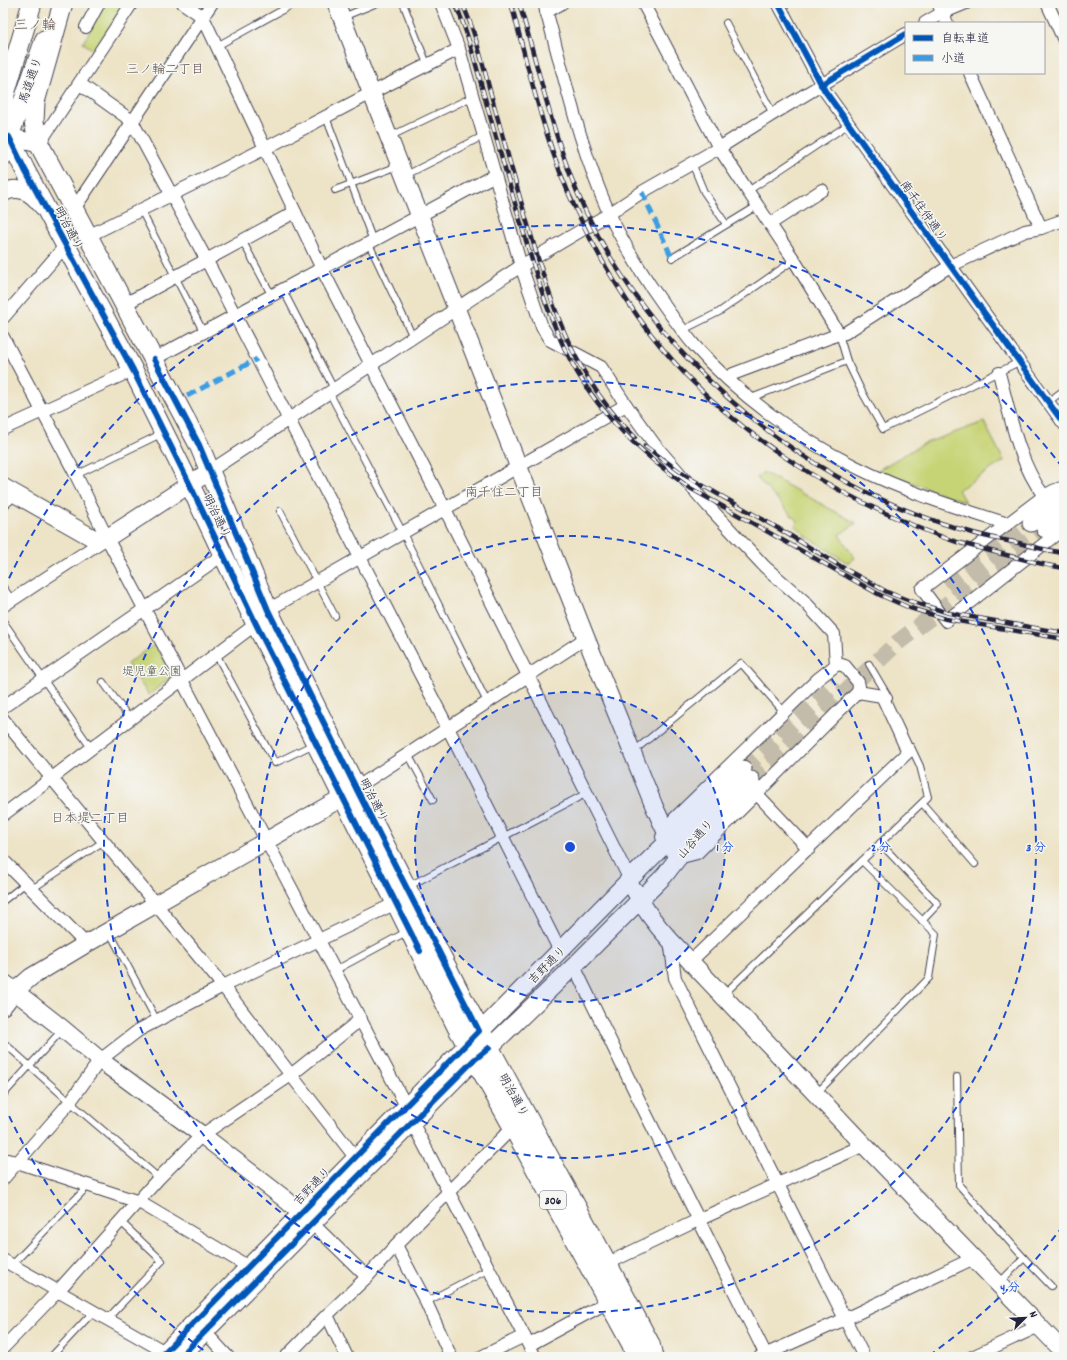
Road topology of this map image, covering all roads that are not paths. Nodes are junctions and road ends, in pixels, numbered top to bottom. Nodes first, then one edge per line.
1 (32, 3) edge
2 (99, 3) edge
3 (132, 3) edge
4 (183, 3) edge
5 (212, 3) edge
6 (295, 3) edge
7 (377, 3) edge
8 (403, 3) edge
9 (441, 3) edge
10 (562, 3) edge
11 (643, 3) edge
12 (778, 3) edge
13 (966, 3) edge
14 (1047, 3) edge
15 (62, 4) edge
16 (545, 7) edge
17 (338, 10) edge
18 (942, 13) edge
19 (202, 17) junction
20 (927, 22) edge
21 (726, 23) dead end
22 (86, 27) dead end
23 (905, 35) edge
24 (1064, 40) edge
25 (217, 46) junction
26 (459, 49) junction
27 (9, 62) edge
28 (427, 64) junction
29 (970, 74) edge
30 (80, 84) junction
31 (821, 85) junction
32 (370, 93) junction
33 (4, 96) edge
34 (472, 97) junction
35 (773, 114) junction
36 (326, 117) junction
37 (132, 121) junction
38 (849, 124) junction
39 (483, 136) junction
40 (6, 138) edge
41 (388, 138) junction
42 (39, 144) junction
43 (720, 148) junction
44 (264, 149) junction
45 (3, 157) edge
46 (692, 164) junction
47 (406, 169) junction
48 (495, 175) junction
49 (351, 183) junction
50 (335, 190) dead end
51 (822, 190) dead end
52 (748, 191) junction
53 (3, 193) edge
54 (171, 195) junction
55 (757, 206) junction
56 (74, 209) junction
57 (141, 210) junction
58 (295, 212) junction
59 (610, 214) junction
60 (50, 216) junction
61 (420, 216) junction
62 (1064, 220) edge
63 (726, 224) junction
64 (770, 224) junction
65 (1041, 228) junction
66 (88, 236) junction
67 (242, 240) junction
68 (371, 242) junction
69 (66, 245) junction
70 (672, 258) dead end
71 (206, 259) junction
72 (794, 260) junction
73 (521, 266) junction
74 (950, 266) junction
75 (322, 269) junction
76 (175, 277) junction
77 (283, 290) junction
78 (272, 296) junction
79 (125, 304) junction
80 (455, 309) junction
81 (235, 316) junction
82 (3, 318) edge
83 (683, 330) junction
84 (204, 332) junction
85 (840, 334) junction
86 (3, 337) edge
87 (413, 337) junction
88 (154, 359) junction
89 (847, 361) junction
90 (1019, 362) junction
91 (371, 364) junction
92 (133, 370) junction
93 (999, 373) junction
94 (728, 378) junction
95 (1064, 390) edge
96 (332, 391) junction
97 (751, 398) junction
98 (1048, 402) junction
99 (626, 405) junction
100 (42, 411) junction
101 (288, 420) junction
102 (1064, 424) edge
103 (3, 429) edge
104 (164, 433) junction
105 (518, 467) junction
106 (210, 471) junction
107 (76, 475) junction
108 (190, 485) junction
109 (1064, 487) edge
110 (6, 494) edge
111 (1044, 496) junction
112 (1064, 498) edge
113 (445, 508) junction
114 (280, 511) dead end
115 (1064, 514) edge
116 (1008, 524) junction
117 (1064, 527) edge
118 (403, 533) junction
119 (106, 538) junction
120 (224, 554) junction
121 (360, 558) junction
122 (318, 582) junction
123 (3, 587) edge
124 (8, 603) edge
125 (145, 609) junction
126 (335, 616) dead end
127 (262, 617) junction
128 (3, 622) edge
129 (586, 638) junction
130 (216, 654) junction
131 (869, 664) dead end
132 (836, 665) junction
133 (528, 676) junction
134 (43, 679) junction
135 (182, 680) junction
136 (103, 682) dead end
137 (858, 692) junction
138 (488, 702) junction
139 (3, 706) edge
140 (784, 712) junction
141 (3, 719) edge
142 (130, 719) junction
143 (448, 728) junction
144 (316, 743) junction
145 (91, 748) junction
146 (632, 753) junction
147 (408, 754) junction
148 (52, 778) junction
149 (750, 781) junction
150 (349, 793) junction
151 (587, 793) junction
152 (433, 800) dead end
153 (922, 804) junction
154 (3, 815) edge
155 (503, 837) junction
156 (667, 837) junction
157 (104, 841) junction
158 (267, 841) junction
159 (880, 843) junction
160 (809, 849) junction
161 (678, 858) junction
162 (3, 860) edge
163 (862, 861) junction
164 (975, 864) dead end
165 (630, 880) junction
166 (29, 886) junction
167 (406, 887) junction
168 (639, 900) junction
169 (3, 901) edge
170 (396, 903) junction
171 (157, 904) junction
172 (922, 921) junction
173 (409, 930) junction
174 (110, 931) junction
175 (320, 940) junction
176 (670, 940) junction
177 (86, 944) junction
178 (560, 951) junction
179 (691, 961) junction
180 (574, 966) junction
181 (334, 971) junction
182 (223, 986) junction
183 (9, 987) edge
184 (723, 995) junction
185 (3, 1006) edge
186 (361, 1020) junction
187 (157, 1021) junction
188 (63, 1029) junction
189 (479, 1031) junction
190 (3, 1042) edge
191 (489, 1048) junction
192 (470, 1052) junction
193 (100, 1060) junction
194 (29, 1066) junction
195 (291, 1075) junction
196 (957, 1077) dead end
197 (816, 1094) junction
198 (3, 1095) edge
199 (70, 1102) junction
200 (406, 1106) junction
201 (412, 1122) junction
202 (513, 1127) junction
203 (202, 1135) junction
204 (864, 1144) junction
205 (356, 1157) junction
206 (3, 1159) edge
207 (17, 1162) junction
208 (159, 1178) junction
209 (3, 1179) edge
210 (777, 1184) junction
211 (89, 1185) junction
212 (449, 1192) junction
213 (139, 1202) junction
214 (307, 1218) junction
215 (698, 1220) junction
216 (121, 1222) junction
217 (396, 1245) junction
218 (974, 1258) junction
219 (1024, 1258) junction
220 (8, 1263) edge
221 (249, 1267) junction
222 (599, 1267) junction
223 (489, 1269) junction
224 (367, 1277) junction
225 (999, 1284) junction
226 (1051, 1286) dead end
227 (58, 1291) junction
228 (426, 1302) junction
229 (608, 1302) junction
230 (94, 1311) junction
231 (327, 1315) junction
232 (108, 1318) junction
233 (845, 1319) junction
234 (1039, 1326) junction
235 (204, 1332) junction
236 (526, 1340) junction
237 (3, 1348) edge
238 (1064, 1352) edge
239 (169, 1355) edge
240 (764, 1356) edge
241 (51, 1357) edge
242 (228, 1357) edge
243 (286, 1357) edge
244 (347, 1357) edge
245 (452, 1357) edge
246 (481, 1357) edge
247 (535, 1357) edge
248 (635, 1357) edge
249 (653, 1357) edge
250 (864, 1357) edge
251 (972, 1357) edge

1 - 27 main road, 明治通り / 306
2 - 22 street
3 - 30 street
4 - 19 street
5 - 19 street
6 - 25 lane
7 - 17 lane
8 - 28 lane
9 - 26 street
10 - 16 street
11 - 43 street
12 - 31 street, 南千住仲通り
13 - 18 street
14 - 24 street
15 - 40 street, 馬道通り
15 - 42 main road, 明治通り / 306
16 - 59 street
17 - 32 street
18 - 20 street
19 - 25 street
19 - 37 street
21 - 35 lane
23 - 31 street
25 - 44 street
26 - 28 street
26 - 34 street
27 - 33 main road, 明治通り / 306
28 - 32 street
29 - 65 street
30 - 37 street
30 - 42 street
31 - 35 street
31 - 38 street, 南千住仲通り
32 - 36 street
32 - 41 street
33 - 40 main road, 明治通り / 306
34 - 39 street
34 - 41 lane
35 - 43 street
36 - 44 street
36 - 49 lane
37 - 54 street
37 - 56 street
38 - 52 lane
38 - 74 street, 南千住仲通り
39 - 47 lane
39 - 48 street
40 - 42 street
40 - 45 street, 馬道通り
40 - 60 main road, 明治通り / 306
41 - 47 street
42 - 56 main road, 明治通り / 306
43 - 46 street
43 - 52 street
44 - 54 street
44 - 58 street
46 - 59 street
46 - 63 lane
47 - 49 lane
47 - 61 street
48 - 61 street
48 - 73 street
49 - 50 lane
49 - 68 lane
51 - 64 street
52 - 55 street
53 - 60 street
54 - 57 street
54 - 71 street
55 - 63 lane
55 - 64 street
56 - 66 main road, 明治通り / 306
57 - 66 street
57 - 76 lane
58 - 67 street
58 - 75 street
59 - 73 street
59 - 83 street
60 - 69 main road, 明治通り / 306
61 - 68 street
61 - 80 street
62 - 65 street
63 - 70 lane
64 - 72 street
65 - 74 street
66 - 79 main road, 明治通り / 306
67 - 71 street
67 - 78 lane
68 - 75 street
68 - 87 lane
69 - 82 street
69 - 92 main road, 明治通り / 306
71 - 76 street
71 - 81 street
72 - 83 lane
72 - 85 street
73 - 80 street
73 - 99 street
74 - 85 street
74 - 90 street, 南千住仲通り
75 - 77 street
75 - 91 street
76 - 79 street
76 - 84 lane
77 - 78 street
77 - 96 lane
78 - 81 street
79 - 88 main road, 明治通り / 306
80 - 87 street
80 - 105 street
81 - 84 street
81 - 101 street
83 - 94 street
84 - 88 street
85 - 89 lane
85 - 94 street
86 - 100 street
87 - 91 street
88 - 106 main road, 明治通り / 306
89 - 93 lane
89 - 97 lane
90 - 93 lane
90 - 98 street, 南千住仲通り
91 - 96 street
91 - 113 street
92 - 100 street
92 - 104 main road, 明治通り / 306
93 - 111 street
94 - 97 street
95 - 98 lane
96 - 101 street
96 - 118 lane
97 - 116 street
98 - 102 street, 南千住仲通り
99 - 105 street
99 - 132 street
100 - 103 street
100 - 107 street
101 - 106 street
101 - 121 street
104 - 107 lane
104 - 108 main road, 明治通り / 306
105 - 113 street
105 - 129 street
106 - 108 street
106 - 127 main road, 明治通り / 306
107 - 119 street
108 - 119 street
108 - 120 main road, 明治通り / 306
109 - 111 street
110 - 119 street
111 - 116 street
112 - 115 street
113 - 118 street
113 - 133 street
114 - 122 lane
116 - 117 street
118 - 121 street
118 - 138 lane
119 - 124 street
119 - 125 street
120 - 125 street
120 - 127 main road, 明治通り / 306
121 - 122 street
121 - 143 street
122 - 126 lane
122 - 127 street
123 - 124 lane
125 - 134 street
125 - 135 street
127 - 130 street
127 - 144 main road, 明治通り / 306
127 - 150 main road, 明治通り / 306
128 - 134 lane
129 - 133 street
129 - 146 street
130 - 135 street
130 - 144 lane
131 - 153 lane
132 - 137 street
132 - 140 street
133 - 138 street
133 - 151 street
134 - 139 street
134 - 145 lane
135 - 142 street
135 - 158 street
136 - 142 lane
137 - 149 street
137 - 160 street
138 - 143 street
140 - 146 lane
140 - 156 street
141 - 148 street
142 - 145 street
143 - 147 street
143 - 155 street
144 - 150 main road, 明治通り / 306
145 - 148 street
146 - 156 street
147 - 150 street
147 - 152 lane
148 - 154 street
148 - 157 street
149 - 156 street, 山谷通り
149 - 160 street
149 - 161 street, 山谷通り
150 - 158 street
150 - 167 main road, 明治通り / 306
150 - 170 main road, 明治通り / 306
151 - 155 lane
151 - 165 street
153 - 159 lane
153 - 164 lane
155 - 167 lane
155 - 178 street
156 - 161 street
156 - 165 street, 山谷通り
157 - 166 lane
157 - 171 street
158 - 171 street
158 - 175 street
159 - 163 lane
159 - 172 lane
160 - 179 street
161 - 168 street, 山谷通り
162 - 166 street
163 - 172 lane
163 - 184 lane
165 - 168 street
165 - 178 street, 吉野通り
166 - 169 lane
166 - 177 street
167 - 189 main road, 明治通り / 306
168 - 176 street
168 - 180 street, 吉野通り
170 - 173 main road, 明治通り / 306
170 - 175 street
171 - 174 street
171 - 182 street
172 - 197 lane
173 - 181 lane
173 - 192 main road, 明治通り / 306
174 - 177 street
174 - 187 lane
175 - 181 street
175 - 182 street
176 - 179 street
176 - 210 street
177 - 183 street
178 - 189 street, 吉野通り
179 - 184 street
180 - 191 street, 吉野通り
180 - 215 street
181 - 186 street
182 - 187 street
182 - 195 street
183 - 185 street
183 - 188 street
184 - 197 street
186 - 195 street
186 - 200 street
187 - 193 street
188 - 193 street
188 - 194 lane
189 - 191 main road, 明治通り / 306
189 - 192 street, 吉野通り
190 - 194 lane
191 - 192 street, 吉野通り
191 - 222 main road, 明治通り / 306
192 - 200 street, 吉野通り
192 - 201 street, 吉野通り
192 - 202 main road, 明治通り / 306
193 - 199 street
193 - 203 street
194 - 198 lane
194 - 199 lane
195 - 203 street
195 - 205 street
196 - 219 lane
197 - 204 street
199 - 207 street
199 - 208 lane
200 - 205 street, 吉野通り
201 - 212 street
201 - 214 street, 吉野通り
202 - 212 street
202 - 222 main road, 明治通り / 306
203 - 208 street
203 - 214 street
204 - 210 street
204 - 218 street
205 - 214 street, 吉野通り
206 - 207 street
207 - 209 street
207 - 211 street
208 - 213 street
210 - 215 street
210 - 233 street
211 - 213 street
211 - 220 lane
212 - 217 street
212 - 223 street
213 - 216 street
213 - 221 street
214 - 221 street, 吉野通り
214 - 224 street
214 - 235 street, 吉野通り
215 - 222 street
215 - 240 street
216 - 227 street
216 - 232 lane
217 - 224 street
217 - 228 street
218 - 225 street
218 - 233 street
219 - 225 lane
219 - 226 lane
220 - 227 street
221 - 239 street, 吉野通り
222 - 229 main road, 明治通り / 306
222 - 249 main road, 明治通り / 306
223 - 228 lane
223 - 236 street
224 - 231 street
225 - 234 street
227 - 230 street
227 - 237 street
228 - 245 street
229 - 236 street
229 - 248 main road, 明治通り / 306
230 - 232 street
230 - 241 lane
231 - 243 street
231 - 244 street
232 - 239 street
233 - 240 street
233 - 250 street
234 - 238 street
234 - 251 street
235 - 239 street, 吉野通り
235 - 242 street
236 - 246 street
236 - 247 street

